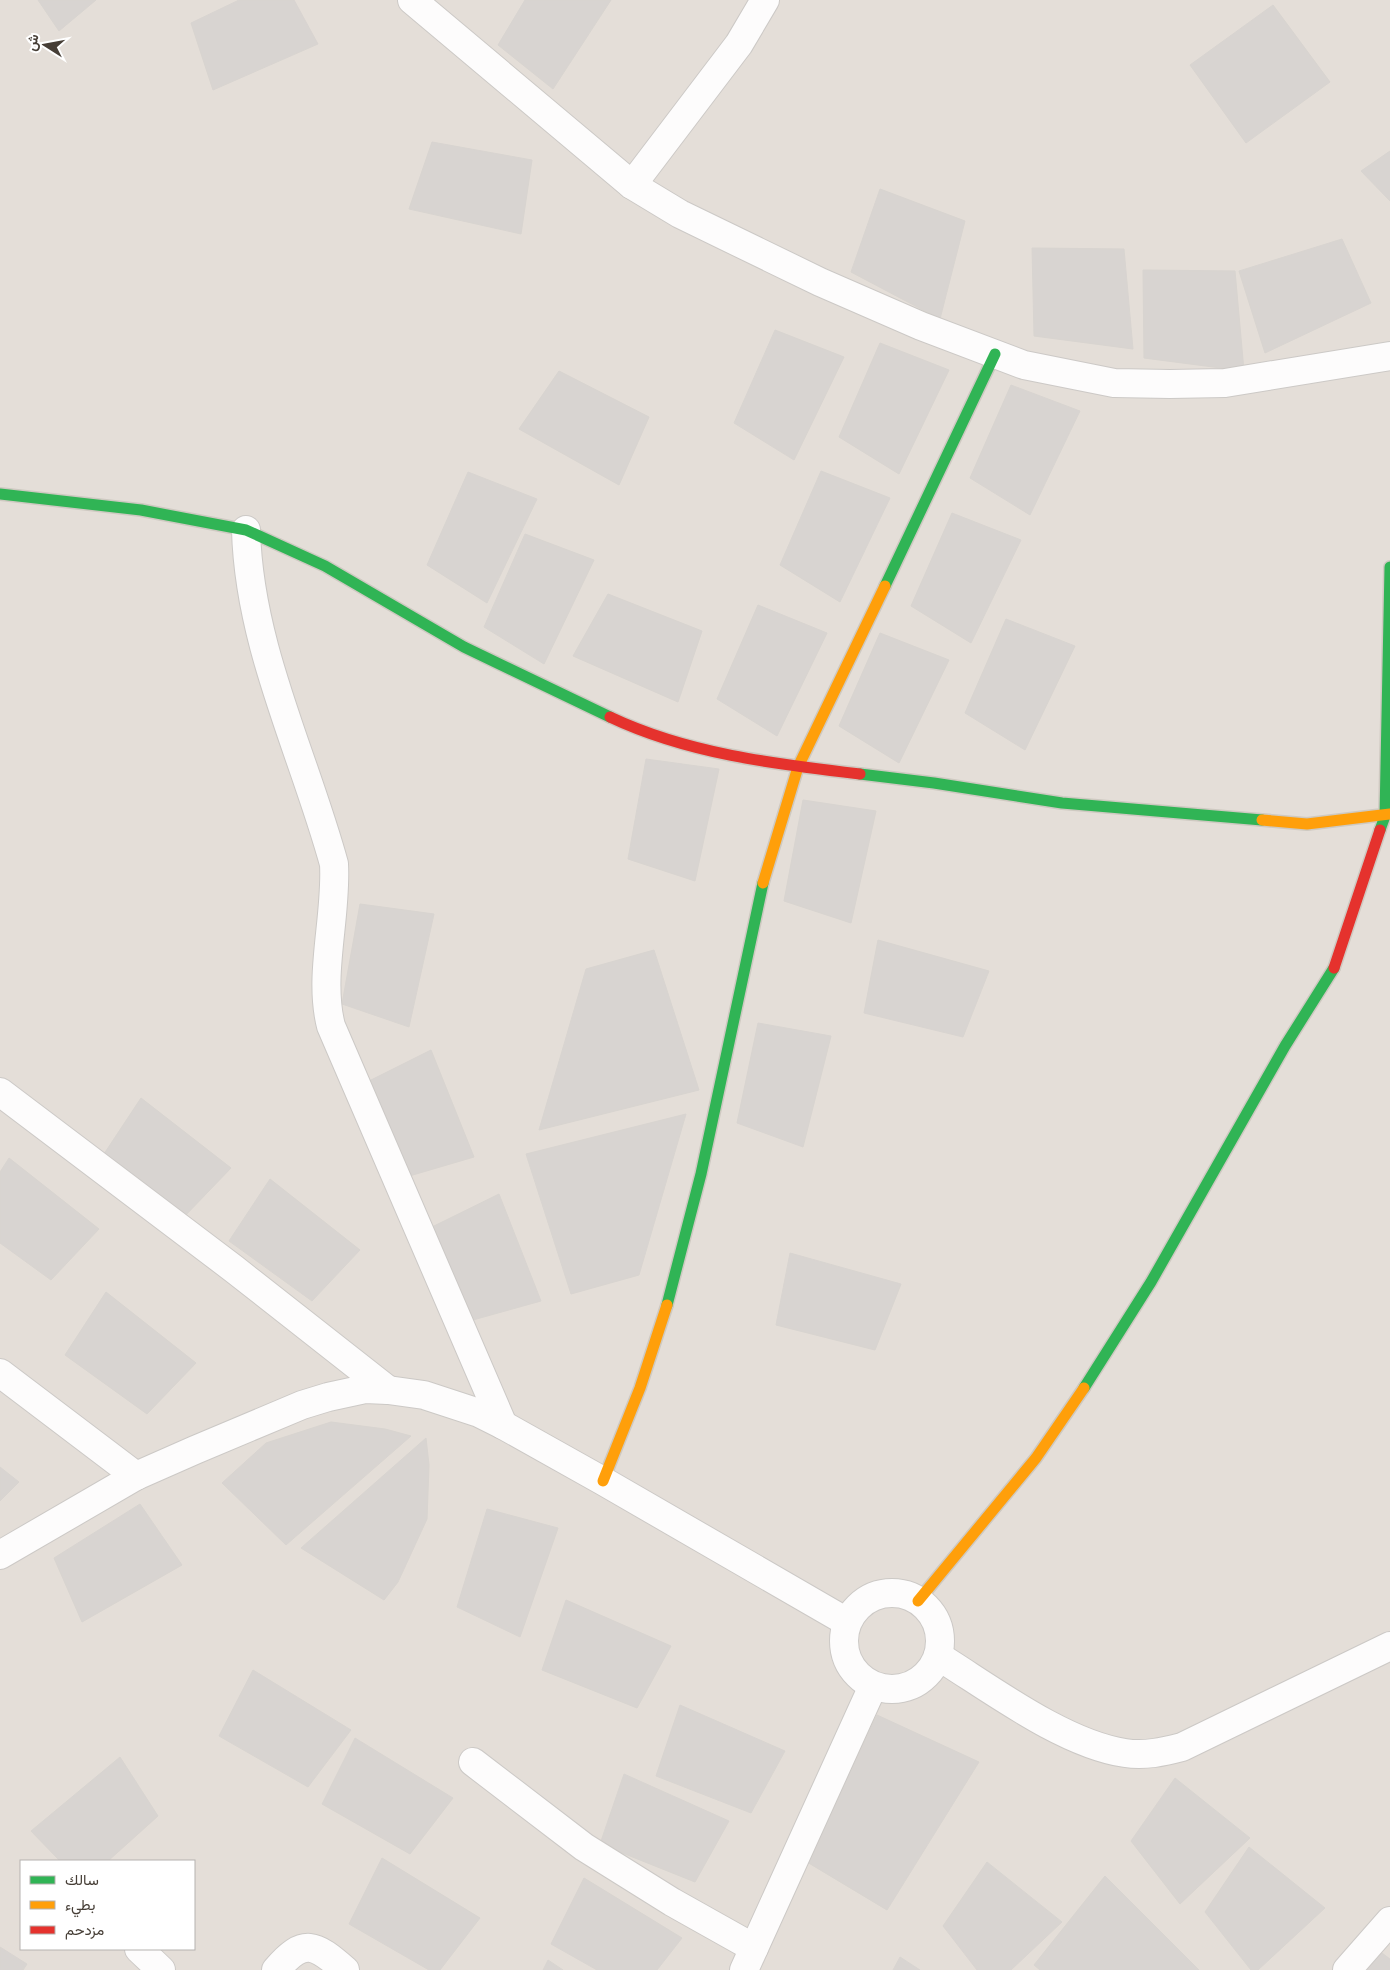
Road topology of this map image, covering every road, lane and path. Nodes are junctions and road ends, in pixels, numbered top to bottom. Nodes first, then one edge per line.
1 (412, 0) edge
2 (765, 0) edge
3 (632, 185) junction
4 (995, 354) junction
5 (1390, 356) edge
6 (0, 494) edge
7 (246, 530) junction
8 (1390, 567) edge
9 (798, 767) junction
10 (1387, 815) edge
11 (0, 1092) edge
12 (0, 1373) edge
13 (388, 1390) junction
14 (503, 1425) junction
15 (136, 1476) junction
16 (604, 1481) junction
17 (0, 1555) edge
18 (918, 1601) junction
19 (847, 1622) junction
20 (1390, 1646) edge
21 (938, 1656) junction
22 (873, 1686) junction
23 (473, 1762) dead end
24 (1390, 1921) edge
25 (140, 1950) edge
26 (749, 1959) edge
27 (161, 1970) edge
28 (276, 1970) edge
29 (345, 1970) edge
30 (1347, 1970) edge

1 - 3 street
2 - 3 street
3 - 4 street
4 - 5 street
4 - 9 street
6 - 7 street
7 - 9 street
7 - 14 street
8 - 10 street
9 - 10 street
9 - 16 street
10 - 18 street
11 - 13 street
12 - 15 street
13 - 14 street
13 - 15 street
14 - 16 street
15 - 17 street
16 - 19 street
18 - 19 street
18 - 21 street
19 - 22 street
20 - 21 street
21 - 22 street
22 - 26 street
23 - 26 street
24 - 30 street
25 - 27 street
28 - 29 street

